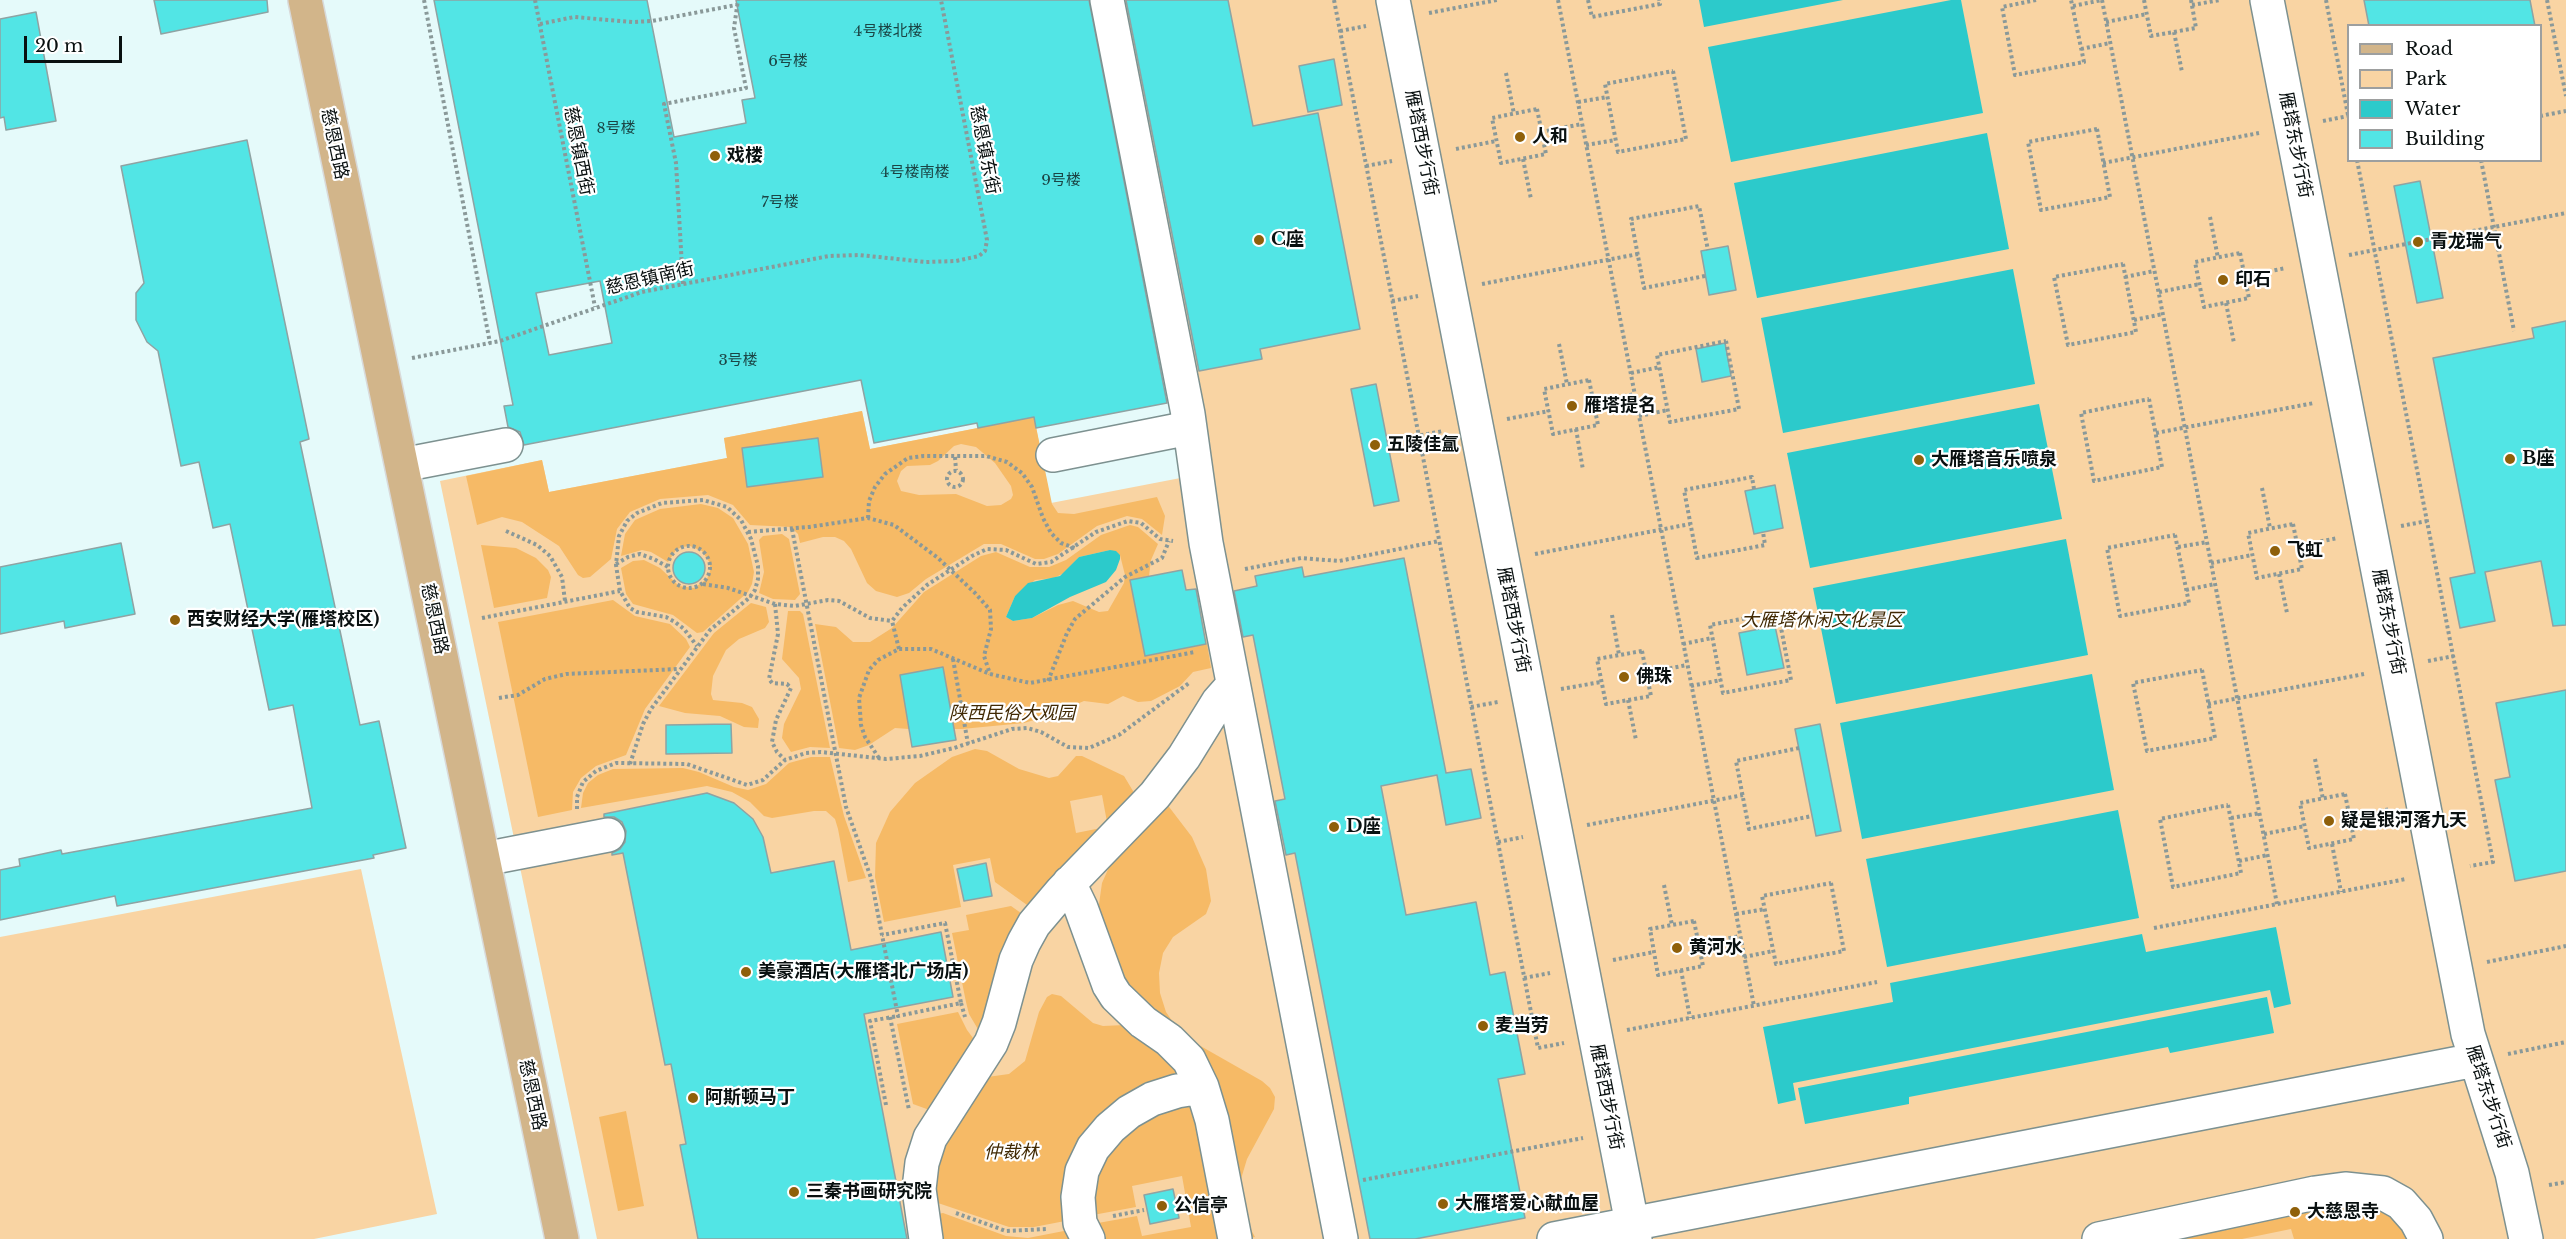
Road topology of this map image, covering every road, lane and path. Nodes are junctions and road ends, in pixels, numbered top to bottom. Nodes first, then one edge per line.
1 (305, 0) edge
2 (424, 0) edge
3 (535, 0) edge
4 (941, 0) edge
5 (1107, 0) edge
6 (1393, 0) edge
7 (1558, 0) edge
8 (1588, 0) edge
9 (1659, 0) edge
10 (2036, 0) edge
11 (2072, 0) edge
12 (2102, 0) edge
13 (2144, 0) edge
14 (2220, 0) edge
15 (2267, 0) edge
16 (2326, 0) edge
17 (2547, 0) edge
18 (737, 2) edge
19 (2191, 3) edge
20 (2073, 6) junction
21 (2147, 14) junction
22 (2106, 22) junction
23 (540, 24) junction
24 (2174, 32) junction
25 (2110, 43) junction
26 (2081, 49) junction
27 (2182, 72) dead end
28 (1506, 73) dead end
29 (2566, 96) edge
30 (1607, 97) junction
31 (1578, 102) junction
32 (2347, 111) edge
33 (2566, 111) edge
34 (1514, 114) junction
35 (2347, 116) edge
36 (2542, 116) edge
37 (1582, 124) junction
38 (2292, 127) junction
39 (1541, 132) junction
40 (1615, 140) junction
41 (1586, 145) junction
42 (2132, 158) junction
43 (1523, 159) junction
44 (2481, 162) edge
45 (2103, 163) junction
46 (1531, 199) dead end
47 (2566, 213) edge
48 (2210, 217) dead end
49 (2494, 227) junction
50 (1708, 250) dead end
51 (1638, 254) junction
52 (2218, 258) junction
53 (1608, 259) junction
54 (2318, 261) junction
55 (933, 262) joint
56 (2154, 271) junction
57 (1706, 276) dead end
58 (2244, 276) junction
59 (2125, 277) junction
60 (683, 284) junction
61 (2200, 284) junction
62 (1449, 290) junction
63 (2158, 292) junction
64 (1392, 301) dead end
65 (2226, 303) junction
66 (595, 307) junction
67 (2163, 314) junction
68 (2134, 320) junction
69 (2514, 331) dead end
70 (490, 343) junction
71 (2234, 343) dead end
72 (1559, 344) dead end
73 (380, 364) junction
74 (1660, 367) junction
75 (1630, 373) junction
76 (1567, 384) junction
77 (1635, 394) junction
78 (2344, 397) junction
79 (1594, 402) junction
80 (1668, 410) junction
81 (1188, 414) junction
82 (1639, 416) junction
83 (2185, 428) junction
84 (1576, 429) junction
85 (2156, 433) junction
86 (506, 445) dead end
87 (1053, 455) dead end
88 (956, 457) junction
89 (402, 465) junction
90 (1584, 470) dead end
91 (956, 471) junction
92 (2262, 488) dead end
93 (1754, 489) dead end
94 (868, 519) junction
95 (1690, 524) junction
96 (1203, 528) junction
97 (2270, 528) junction
98 (792, 529) junction
99 (1661, 530) junction
100 (506, 531) dead end
101 (748, 532) junction
102 (1763, 532) dead end
103 (1169, 541) junction
104 (1439, 541) dead end
105 (2207, 542) junction
106 (1075, 548) junction
107 (2178, 548) junction
108 (2252, 555) junction
109 (1502, 561) junction
110 (2211, 563) junction
111 (616, 565) junction
112 (668, 567) junction
113 (950, 571) junction
114 (2279, 574) junction
115 (1212, 576) junction
116 (703, 584) junction
117 (2215, 584) junction
118 (2186, 590) junction
119 (620, 591) junction
120 (750, 596) junction
121 (565, 602) junction
122 (775, 604) junction
123 (807, 605) junction
124 (2287, 613) dead end
125 (1612, 615) dead end
126 (482, 618) dead end
127 (892, 621) junction
128 (1712, 638) junction
129 (1683, 644) junction
130 (697, 646) junction
131 (899, 649) junction
132 (1620, 655) junction
133 (2454, 656) dead end
134 (953, 658) junction
135 (1687, 665) junction
136 (1230, 667) junction
137 (2397, 668) junction
138 (680, 669) junction
139 (1646, 673) junction
140 (990, 674) junction
141 (1720, 680) junction
142 (1048, 681) junction
143 (1691, 686) junction
144 (500, 698) dead end
145 (2237, 698) junction
146 (1628, 700) junction
147 (2208, 704) junction
148 (1636, 740) dead end
149 (968, 744) junction
150 (1799, 748) dead end
151 (836, 753) junction
152 (879, 758) junction
153 (2315, 759) dead end
154 (785, 760) junction
155 (630, 764) junction
156 (1743, 795) junction
157 (2323, 799) junction
158 (1714, 800) junction
159 (2423, 803) junction
160 (2260, 813) junction
161 (1812, 816) dead end
162 (2350, 817) junction
163 (2230, 818) junction
164 (2305, 826) junction
165 (1554, 831) junction
166 (2264, 834) junction
167 (595, 837) joint
168 (1498, 842) dead end
169 (2332, 844) junction
170 (2268, 855) junction
171 (484, 859) junction
172 (2239, 861) junction
173 (1069, 883) junction
174 (1664, 885) dead end
175 (2341, 891) dead end
176 (2277, 904) dead end
177 (1765, 909) junction
178 (1736, 914) junction
179 (1672, 925) junction
180 (882, 935) junction
181 (1740, 936) junction
182 (1699, 944) junction
183 (2566, 946) edge
184 (1773, 951) junction
185 (1744, 957) junction
186 (2455, 968) junction
187 (1681, 970) junction
188 (1754, 1006) dead end
189 (897, 1016) junction
190 (890, 1017) junction
191 (1690, 1018) dead end
192 (2566, 1042) edge
193 (2475, 1060) junction
194 (1202, 1087) junction
195 (886, 1105) dead end
196 (1613, 1132) junction
197 (932, 1134) junction
198 (1331, 1186) junction
199 (921, 1207) junction
200 (1144, 1210) dead end
201 (1084, 1231) edge
202 (1633, 1231) edge
203 (562, 1239) edge
204 (926, 1239) edge
205 (1235, 1239) edge
206 (1341, 1239) edge
207 (1554, 1239) edge
208 (2099, 1239) edge
209 (2426, 1239) edge
210 (2526, 1239) edge

1 - 73 main road, 慈恩西路
2 - 70 path
3 - 23 path, 慈恩镇西街
4 - 55 path, 慈恩镇东街
5 - 81 street
6 - 62 street, 雁塔西步行街
7 - 31 path
8 - 9 path
10 - 26 path
11 - 20 path
12 - 20 path
12 - 22 path
13 - 21 path
14 - 19 path
15 - 38 street, 雁塔东步行街
16 - 32 path
17 - 29 path
18 - 23 path
18 - 60 path
19 - 24 path
20 - 26 path
21 - 22 path
21 - 24 path
22 - 25 path
23 - 66 path, 慈恩镇西街
24 - 27 path
25 - 26 path
25 - 42 path
28 - 34 path
30 - 31 path
30 - 40 path
30 - 40 path
31 - 37 path
33 - 36 path
34 - 39 path
34 - 43 path
35 - 38 path
37 - 39 path
37 - 41 path
38 - 42 path
38 - 54 street, 雁塔东步行街
39 - 43 path
40 - 41 path
41 - 53 path
42 - 45 path
42 - 56 path
43 - 46 path
44 - 49 path
45 - 45 path
47 - 49 path
48 - 52 path
49 - 54 path
49 - 69 path
50 - 51 path
51 - 53 path
51 - 57 path
52 - 58 path
52 - 61 path
53 - 62 path
53 - 75 path
54 - 58 path
54 - 78 street, 雁塔东步行街
55 - 60 path, 慈恩镇南街
56 - 59 path
56 - 63 path
58 - 65 path
59 - 68 path
59 - 68 path
60 - 66 path, 慈恩镇南街
61 - 63 path
61 - 65 path
62 - 64 path
62 - 109 street, 雁塔西步行街
63 - 67 path
65 - 71 path
66 - 70 path, 慈恩镇南街
67 - 68 path
67 - 83 path
70 - 73 path, 慈恩镇南街
72 - 76 path
73 - 89 main road, 慈恩西路
74 - 75 path
74 - 80 path
74 - 80 path
75 - 77 path
76 - 79 path
76 - 84 path
77 - 79 path
77 - 82 path
78 - 83 path
78 - 137 street, 雁塔东步行街
79 - 84 path
80 - 82 path
81 - 87 street
81 - 96 street
82 - 99 path
83 - 85 path
83 - 105 path
84 - 90 path
85 - 85 path
86 - 89 street
88 - 91 path
88 - 94 path
88 - 106 path
89 - 171 main road, 慈恩西路
91 - 91 path
92 - 97 path
93 - 95 path
94 - 98 path
94 - 113 path
95 - 99 path
95 - 102 path
96 - 103 path
96 - 115 street
97 - 108 path
97 - 114 path
98 - 101 path
98 - 123 path
99 - 109 path
99 - 129 path
100 - 121 path
101 - 111 path
101 - 120 path
103 - 106 path
103 - 142 path
104 - 115 path
105 - 107 path
105 - 110 path
106 - 113 path
107 - 118 path
107 - 118 path
108 - 110 path
108 - 114 path
109 - 165 street, 雁塔西步行街
110 - 117 path
111 - 112 path
111 - 119 path
112 - 116 path
112 - 116 path
113 - 127 path
113 - 140 path
114 - 124 path
115 - 136 street
116 - 120 path
117 - 118 path
117 - 145 path
119 - 121 path
119 - 130 path
120 - 122 path
120 - 130 path
121 - 126 path
122 - 123 path
122 - 154 path
123 - 127 path
123 - 151 path
125 - 132 path
127 - 131 path
128 - 129 path
128 - 141 path
128 - 141 path
129 - 135 path
130 - 138 path
131 - 134 path
131 - 152 path
132 - 139 path
132 - 146 path
133 - 137 path
134 - 140 path
134 - 149 path
135 - 139 path
135 - 143 path
136 - 142 path
136 - 149 path
136 - 173 street
136 - 198 street
137 - 145 path
137 - 159 street, 雁塔东步行街
138 - 144 path
138 - 155 path
139 - 146 path
140 - 142 path
141 - 143 path
143 - 158 path
145 - 147 path
145 - 160 path
146 - 148 path
147 - 147 path
149 - 152 path
150 - 156 path
151 - 152 path
151 - 154 path
151 - 180 path
153 - 157 path
154 - 155 path
155 - 167 path
156 - 158 path
156 - 161 path
157 - 162 path
157 - 164 path
158 - 165 path
158 - 178 path
159 - 162 path
159 - 186 street, 雁塔东步行街
160 - 163 path
160 - 166 path
162 - 169 path
163 - 172 path
163 - 172 path
164 - 166 path
164 - 169 path
165 - 168 path
165 - 196 street, 雁塔西步行街
166 - 170 path
167 - 171 street
169 - 175 path
170 - 172 path
170 - 176 path
171 - 203 main road, 慈恩西路
173 - 194 street
173 - 197 street
174 - 179 path
177 - 178 path
177 - 184 path
177 - 184 path
178 - 181 path
179 - 182 path
179 - 187 path
180 - 189 path
180 - 189 path
181 - 182 path
181 - 185 path
182 - 187 path
183 - 186 path
184 - 185 path
185 - 188 path
186 - 193 street, 雁塔东步行街
187 - 191 path
189 - 190 path
190 - 195 path
190 - 197 path
192 - 193 path
193 - 202 street
193 - 210 street, 雁塔东步行街
194 - 201 street
194 - 205 street
196 - 198 path
196 - 202 street, 雁塔西步行街
197 - 199 street
198 - 206 street
199 - 201 path
199 - 204 street
200 - 201 path
202 - 207 street
208 - 209 street

